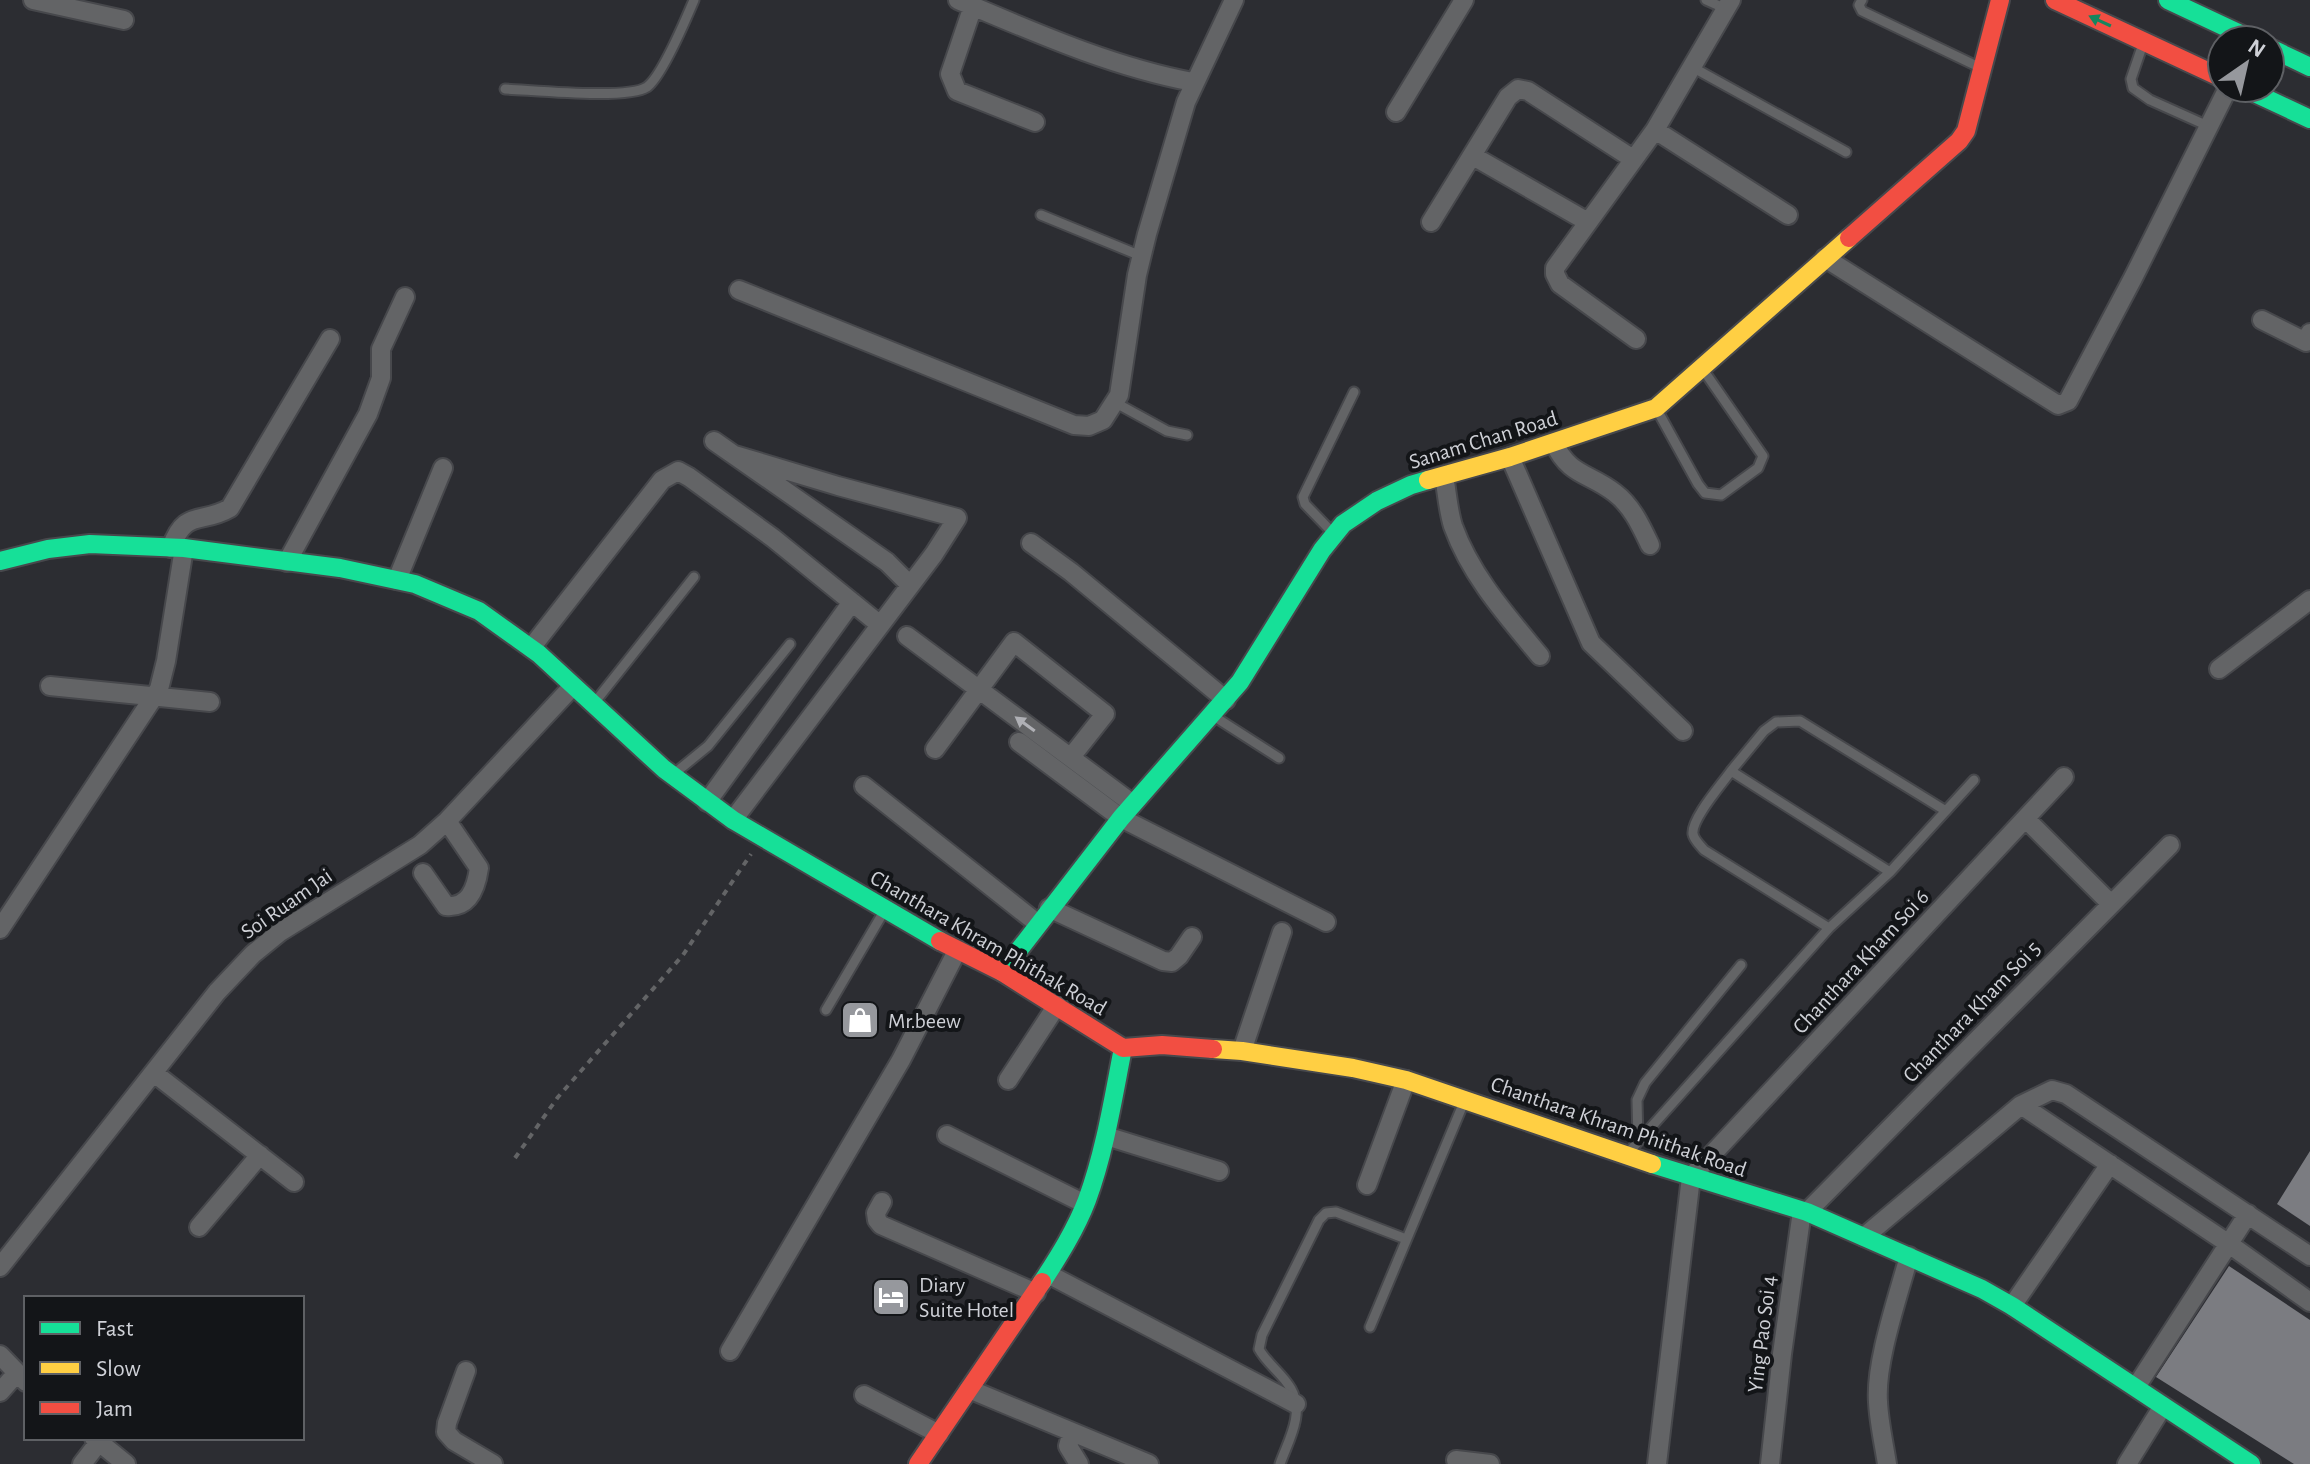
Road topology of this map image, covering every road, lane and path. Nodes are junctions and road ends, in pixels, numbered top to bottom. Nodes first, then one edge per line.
1 (33, 0) edge
2 (694, 0) edge
3 (1234, 0) edge
4 (1464, 0) edge
5 (1706, 0) edge
6 (1862, 0) edge
7 (2000, 0) edge
8 (2055, 0) edge
9 (2168, 0) edge
10 (965, 3) edge
11 (1728, 4) edge
12 (124, 20) dead end
13 (2219, 24) edge
14 (2144, 41) junction
15 (2286, 56) edge
16 (1692, 67) junction
17 (2310, 67) edge
18 (1981, 68) junction
19 (2206, 70) edge
20 (1193, 82) junction
21 (505, 89) dead end
22 (2220, 104) edge
23 (2278, 104) edge
24 (1396, 112) dead end
25 (2310, 119) edge
26 (1035, 122) dead end
27 (2208, 126) junction
28 (1655, 130) junction
29 (1846, 152) dead end
30 (1473, 156) junction
31 (1633, 159) junction
32 (1041, 215) dead end
33 (1788, 215) dead end
34 (1431, 222) dead end
35 (1588, 222) junction
36 (1141, 256) junction
37 (1825, 258) junction
38 (739, 290) dead end
39 (405, 297) dead end
40 (2262, 320) dead end
41 (330, 339) dead end
42 (1636, 339) dead end
43 (2309, 340) edge
44 (1702, 368) junction
45 (1354, 392) dead end
46 (1116, 403) junction
47 (1656, 408) junction
48 (1187, 435) dead end
49 (714, 441) dead end
50 (1554, 443) junction
51 (735, 455) junction
52 (1510, 457) junction
53 (443, 468) dead end
54 (1444, 476) junction
55 (1334, 535) junction
56 (1031, 543) dead end
57 (1650, 545) dead end
58 (177, 548) junction
59 (0, 561) edge
60 (287, 562) junction
61 (694, 577) dead end
62 (397, 580) junction
63 (910, 585) junction
64 (2310, 600) edge
65 (852, 602) junction
66 (879, 624) junction
67 (907, 636) dead end
68 (790, 644) dead end
69 (531, 648) junction
70 (1540, 656) dead end
71 (2219, 669) dead end
72 (50, 686) dead end
73 (572, 687) junction
74 (979, 690) junction
75 (154, 697) junction
76 (1226, 700) junction
77 (210, 702) dead end
78 (592, 705) junction
79 (1212, 715) junction
80 (1683, 731) dead end
81 (1019, 742) dead end
82 (935, 749) dead end
83 (1071, 757) junction
84 (1279, 758) dead end
85 (1731, 771) junction
86 (672, 775) junction
87 (2064, 777) dead end
88 (1974, 780) dead end
89 (864, 786) dead end
90 (707, 802) junction
91 (1127, 811) junction
92 (1946, 811) junction
93 (2026, 819) junction
94 (733, 820) junction
95 (447, 821) junction
96 (762, 837) junction
97 (2170, 845) dead end
98 (1890, 872) junction
99 (423, 873) dead end
100 (2110, 903) junction
101 (885, 910) junction
102 (1043, 916) junction
103 (1326, 922) dead end
104 (1829, 928) junction
105 (0, 929) edge
106 (1282, 932) dead end
107 (1192, 937) dead end
108 (957, 951) junction
109 (1741, 965) dead end
110 (1002, 972) junction
111 (1057, 1005) junction
112 (826, 1010) dead end
113 (1123, 1048) junction
114 (1242, 1051) junction
115 (154, 1073) junction
116 (1008, 1080) dead end
117 (1406, 1080) junction
118 (1465, 1099) junction
119 (2021, 1105) junction
120 (947, 1135) dead end
121 (1106, 1136) junction
122 (1632, 1148) junction
123 (260, 1155) junction
124 (515, 1158) dead end
125 (2110, 1164) junction
126 (1219, 1171) dead end
127 (1691, 1177) junction
128 (294, 1182) dead end
129 (1367, 1185) dead end
130 (882, 1202) dead end
131 (1085, 1204) junction
132 (1804, 1211) junction
133 (2248, 1214) junction
134 (199, 1227) dead end
135 (1864, 1237) junction
136 (1406, 1239) junction
137 (2229, 1244) junction
138 (1909, 1256) junction
139 (2310, 1256) edge
140 (0, 1267) edge
141 (1048, 1274) junction
142 (1036, 1293) junction
143 (2310, 1302) edge
144 (2012, 1306) junction
145 (1370, 1327) dead end
146 (730, 1351) dead end
147 (0, 1355) edge
148 (466, 1371) dead end
149 (21, 1378) edge
150 (2136, 1387) junction
151 (969, 1389) junction
152 (0, 1392) edge
153 (864, 1395) dead end
154 (1296, 1404) junction
155 (2163, 1406) junction
156 (1072, 1432) junction
157 (939, 1434) junction
158 (96, 1440) edge
159 (1456, 1460) dead end
160 (82, 1464) edge
161 (126, 1464) edge
162 (493, 1464) edge
163 (918, 1464) edge
164 (1079, 1464) edge
165 (1149, 1464) edge
166 (1280, 1464) edge
167 (1490, 1464) edge
168 (1657, 1464) edge
169 (1770, 1464) edge
170 (1887, 1464) edge
171 (2127, 1464) edge
172 (2251, 1464) edge

1 - 12 street
2 - 21 lane
3 - 20 street
4 - 24 street
5 - 11 lane
6 - 18 lane
7 - 18 street, Sanam Chan Road
14 -> 8 street
9 - 13 street
10 - 20 street
10 - 26 street
11 - 16 street
14 - 19 street
14 - 27 lane
15 - 17 street
16 - 28 street
16 - 29 lane
18 - 37 street, Sanam Chan Road
20 - 36 street
22 - 27 street
23 - 25 street
27 - 37 street
28 - 31 street
28 - 33 street
30 - 31 street
30 - 34 street
30 - 35 street
31 - 35 street
32 - 36 lane
35 - 42 street
36 - 46 street
37 - 44 street, Sanam Chan Road
38 - 46 street
39 - 60 street
40 - 43 street
41 - 58 street
44 - 47 street, Sanam Chan Road
44 - 47 lane
45 - 55 lane
46 - 48 lane
47 - 50 street, Sanam Chan Road
49 - 51 street
50 - 52 street, Sanam Chan Road
50 - 57 street
51 - 63 street
51 - 63 street
52 - 54 street, Sanam Chan Road
52 - 80 street
53 - 62 street
54 - 55 street, Sanam Chan Road
54 - 70 street
55 - 76 street, Sanam Chan Road
56 - 76 street
58 - 59 street, Chanthara Khram Phithak Road
58 - 60 street, Chanthara Khram Phithak Road
58 - 75 street
60 - 62 street, Chanthara Khram Phithak Road
61 - 78 lane
62 - 69 street, Chanthara Khram Phithak Road
63 - 66 street
64 - 71 street
65 - 66 street
65 - 69 street
65 - 90 street
66 - 94 street
67 - 74 street
68 - 86 lane
69 - 73 street, Chanthara Khram Phithak Road
72 - 75 street
73 - 78 street, Chanthara Khram Phithak Road
73 - 95 street, Soi Ruam Jai
74 - 82 street
83 -> 74 street
74 - 83 street
75 - 77 street
75 - 105 street
76 - 79 street, Sanam Chan Road
78 - 86 street, Chanthara Khram Phithak Road
79 - 84 lane
79 - 91 street, Sanam Chan Road
81 - 91 street
83 - 91 street
85 - 92 lane
85 - 98 lane
85 - 104 lane
86 - 90 street, Chanthara Khram Phithak Road
87 - 93 street, Chanthara Kham Soi 6
88 - 92 lane
89 - 102 street
90 - 94 street, Chanthara Khram Phithak Road
91 - 102 street, Sanam Chan Road
91 - 103 street
92 - 98 lane
93 - 100 street
93 - 127 street, Chanthara Kham Soi 6
94 - 96 street, Chanthara Khram Phithak Road
95 - 99 street
95 - 115 street, Soi Ruam Jai
96 - 101 street, Chanthara Khram Phithak Road
96 - 124 path
97 - 100 street, Chanthara Kham Soi 5
98 - 104 lane
100 - 132 street, Chanthara Kham Soi 5
101 - 108 street, Chanthara Khram Phithak Road
101 - 112 lane
102 - 107 street
102 - 110 street, Sanam Chan Road
104 - 122 lane
106 - 114 street
108 - 110 street, Chanthara Khram Phithak Road
108 - 146 street
109 - 122 lane
110 - 111 street, Chanthara Khram Phithak Road
111 - 113 street, Chanthara Khram Phithak Road
111 - 116 street
113 - 114 street, Chanthara Khram Phithak Road
113 - 121 street
114 - 117 street, Chanthara Khram Phithak Road
115 - 123 street
115 - 140 street, Soi Ruam Jai
117 - 118 street, Chanthara Khram Phithak Road
117 - 129 street
118 - 122 street, Chanthara Khram Phithak Road
118 - 136 lane
119 - 125 street
119 - 133 street
119 - 135 street
120 - 131 street
121 - 126 street
121 - 131 street
122 - 127 street, Chanthara Khram Phithak Road
123 - 128 street
123 - 134 street
125 - 137 street
125 - 144 street
127 - 132 street, Chanthara Khram Phithak Road
127 - 168 street
130 - 142 street
131 - 141 street
132 - 135 street, Chanthara Khram Phithak Road
132 - 169 street, Ying Pao Soi 4
133 - 137 street
133 - 139 street
135 - 138 street, Chanthara Khram Phithak Road
136 - 145 lane
136 - 154 lane
137 - 143 street
137 - 150 street
138 - 144 street, Chanthara Khram Phithak Road
138 - 170 street
141 - 142 street
141 - 154 street
142 - 151 street
144 - 150 street, Chanthara Khram Phithak Road
147 - 149 street
148 - 162 street
149 - 152 street
150 - 155 street, Chanthara Khram Phithak Road
151 - 156 street
151 - 157 street
153 - 157 street
154 - 166 lane
155 - 171 street
155 - 172 street, Chanthara Khram Phithak Road
156 - 164 street
156 - 165 street
157 - 163 street
158 - 160 street
158 - 161 street
159 - 167 street

